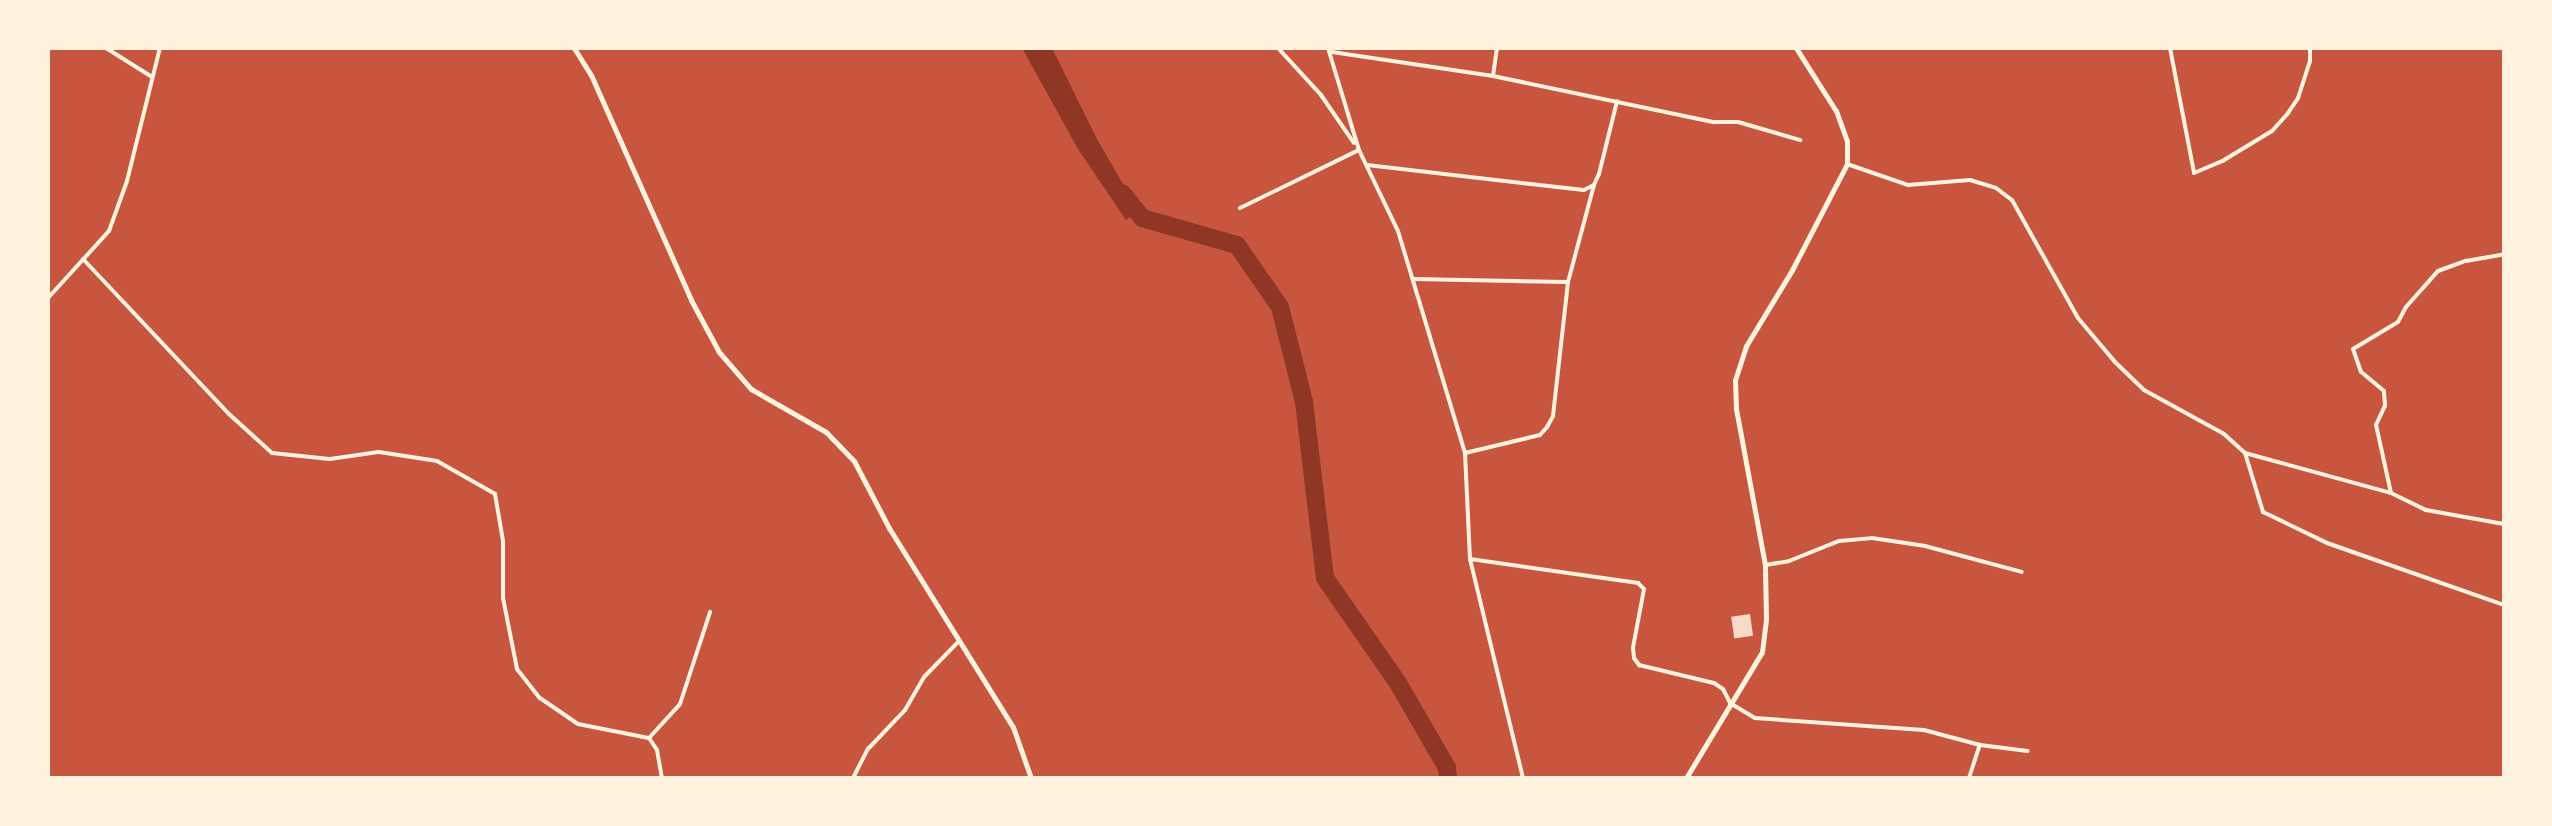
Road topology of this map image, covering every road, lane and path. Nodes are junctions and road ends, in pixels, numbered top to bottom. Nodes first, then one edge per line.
1 (106, 48) edge
2 (160, 48) edge
3 (574, 48) edge
4 (1278, 48) edge
5 (1497, 48) edge
6 (1796, 48) edge
7 (2170, 48) edge
8 (2310, 48) edge
9 (1330, 49) edge
10 (1493, 76) junction
11 (152, 77) junction
12 (1617, 101) junction
13 (1800, 140) dead end
14 (1359, 150) junction
15 (1847, 164) junction
16 (1367, 165) junction
17 (1594, 185) junction
18 (1240, 208) dead end
19 (2504, 254) edge
20 (83, 259) junction
21 (1413, 279) junction
22 (1568, 282) junction
23 (48, 298) edge
24 (1465, 453) junction
25 (2245, 453) junction
26 (2391, 493) junction
27 (2504, 524) edge
28 (1470, 559) junction
29 (1765, 565) junction
30 (2022, 572) dead end
31 (2504, 605) edge
32 (710, 612) dead end
33 (959, 641) junction
34 (1730, 703) junction
35 (649, 738) junction
36 (1980, 745) junction
37 (2028, 751) dead end
38 (662, 778) edge
39 (853, 778) edge
40 (1031, 778) edge
41 (1523, 778) edge
42 (1686, 778) edge
43 (1969, 778) edge

1 - 11 street
2 - 11 street
3 - 33 street
4 - 14 street
5 - 10 street
6 - 15 street
7 - 8 street
9 - 10 street
9 - 14 street
10 - 12 street
11 - 20 street
12 - 13 street
12 - 17 street
14 - 16 street
14 - 18 street
15 - 25 street
15 - 29 street
16 - 17 street
16 - 21 street
17 - 22 street
19 - 26 street
20 - 23 street
20 - 35 street
21 - 22 street
21 - 24 street
22 - 24 street
24 - 28 street
25 - 26 street
25 - 31 street
26 - 27 street
28 - 34 street
28 - 41 street
29 - 30 street
29 - 34 street
32 - 35 street
33 - 39 street
33 - 40 street
34 - 36 street
34 - 42 street
35 - 38 street
36 - 37 street
36 - 43 street

